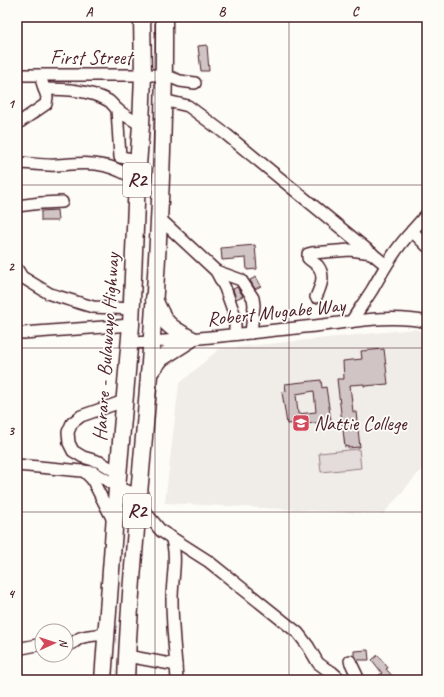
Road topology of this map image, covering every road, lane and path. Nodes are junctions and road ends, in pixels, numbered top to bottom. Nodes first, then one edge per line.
1 (142, 17) edge
2 (164, 17) edge
3 (17, 75) edge
4 (40, 75) junction
5 (143, 75) junction
6 (165, 75) junction
7 (195, 83) dead end
8 (44, 89) junction
9 (163, 100) junction
10 (117, 109) junction
11 (17, 124) edge
12 (142, 125) junction
13 (139, 160) junction
14 (17, 163) edge
15 (137, 179) junction
16 (62, 202) dead end
17 (17, 206) edge
18 (427, 214) edge
19 (159, 218) junction
20 (412, 231) junction
21 (427, 246) edge
22 (373, 253) junction
23 (386, 265) junction
24 (17, 268) edge
25 (216, 271) junction
26 (316, 297) dead end
27 (154, 298) junction
28 (132, 317) junction
29 (350, 322) junction
30 (427, 322) edge
31 (23, 333) dead end
32 (251, 333) junction
33 (235, 334) junction
34 (191, 339) junction
35 (151, 342) junction
36 (130, 343) junction
37 (149, 373) junction
38 (124, 401) junction
39 (17, 465) edge
40 (84, 471) junction
41 (118, 481) junction
42 (138, 499) junction
43 (114, 523) junction
44 (171, 537) junction
45 (106, 634) junction
46 (74, 642) edge
47 (34, 646) edge
48 (17, 649) edge
49 (127, 656) junction
50 (350, 661) dead end
51 (176, 665) junction
52 (103, 680) edge
53 (126, 680) edge
54 (177, 680) edge
55 (341, 680) edge
56 (359, 680) edge

1 - 5 highway, Harare - Bulawayo Highway / R2
2 - 6 highway, R2
3 - 4 street, First Street
4 - 5 street, First Street
4 - 8 street
5 - 6 street, First Street
5 - 12 highway, Harare - Bulawayo Highway / R2
6 - 7 street, First Street
6 - 9 highway, R2
8 - 10 street
8 - 11 street
9 - 19 highway, R2
9 - 22 street
10 - 12 street
10 - 13 street
12 - 13 highway, Harare - Bulawayo Highway / R2
13 - 15 highway, Harare - Bulawayo Highway / R2
14 - 15 street
15 - 28 highway, Harare - Bulawayo Highway / R2
16 - 17 street
18 - 20 street
19 - 25 street
19 - 27 highway, R2
20 - 21 street
20 - 23 street
22 - 23 street
22 - 26 street
23 - 29 street
24 - 28 street
25 - 32 street
25 - 33 street
27 - 34 highway
27 - 35 highway, R2
28 - 31 street
28 - 36 highway, Harare - Bulawayo Highway / R2
29 - 30 street, Robert Mugabe Way
29 - 32 street, Robert Mugabe Way
32 - 33 street, Robert Mugabe Way
33 - 34 street, Robert Mugabe Way
34 - 35 street, Robert Mugabe Way
34 - 37 highway
35 - 36 street, Robert Mugabe Way
35 - 37 highway, R2
36 - 38 highway, Harare - Bulawayo Highway / R2
37 - 42 highway, R2
38 - 41 highway, Harare - Bulawayo Highway / R2
38 - 41 street
39 - 40 street
40 - 41 street
40 - 43 street
41 - 42 street
41 - 43 highway, Harare - Bulawayo Highway / R2
42 - 44 street
42 - 49 highway, R2
43 - 45 highway, Harare - Bulawayo Highway / R2
44 - 51 street
44 - 55 street
45 - 46 street
45 - 52 highway, Harare - Bulawayo Highway / R2
47 - 48 street
49 - 51 street
49 - 53 highway, R2
50 - 56 street
51 - 54 street

